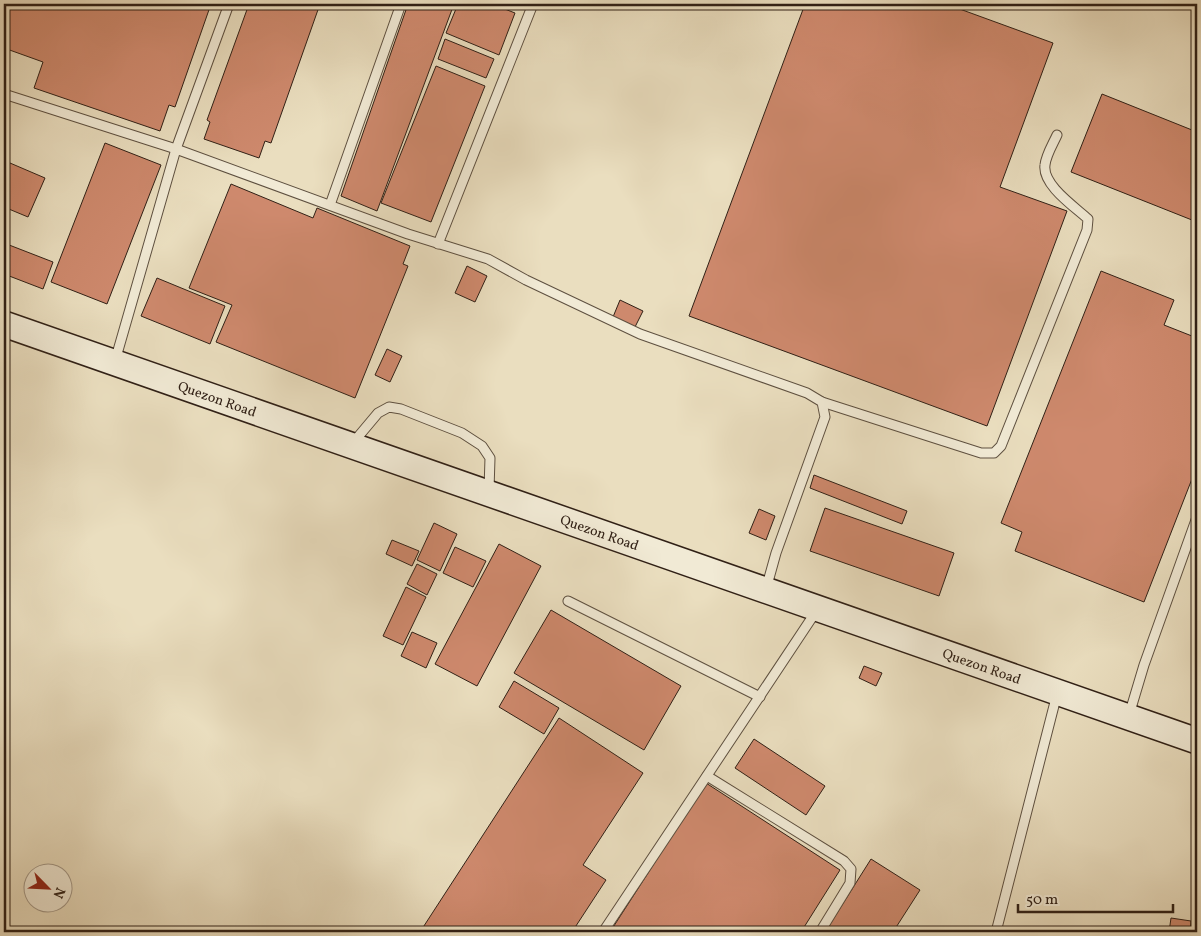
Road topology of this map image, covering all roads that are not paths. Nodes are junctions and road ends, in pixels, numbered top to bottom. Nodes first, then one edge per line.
1 (229, 4) edge
2 (401, 4) edge
3 (533, 4) edge
4 (4, 94) edge
5 (1057, 135) dead end
6 (176, 149) junction
7 (330, 205) junction
8 (438, 244) junction
9 (4, 324) edge
10 (115, 363) junction
11 (822, 402) junction
12 (351, 446) junction
13 (489, 493) junction
14 (1197, 517) edge
15 (766, 590) junction
16 (568, 601) dead end
17 (819, 608) junction
18 (1058, 691) junction
19 (760, 697) junction
20 (1129, 716) junction
21 (1197, 741) edge
22 (707, 776) junction
23 (603, 932) edge
24 (820, 932) edge
25 (996, 932) edge

1 - 6 lane
2 - 7 lane
3 - 8 lane
4 - 6 lane
5 - 11 lane
6 - 7 lane
6 - 10 lane
7 - 8 lane
8 - 11 lane
9 - 10 main road, Quezon Road
10 - 12 main road, Quezon Road
11 - 15 lane
12 - 13 main road, Quezon Road
12 - 13 lane
13 - 15 main road, Quezon Road
14 - 20 lane
15 - 17 main road, Quezon Road
16 - 19 lane
17 - 18 main road, Quezon Road
17 - 19 lane
18 - 20 main road, Quezon Road
18 - 25 lane
19 - 22 lane
20 - 21 main road, Quezon Road
22 - 23 lane
22 - 24 lane

